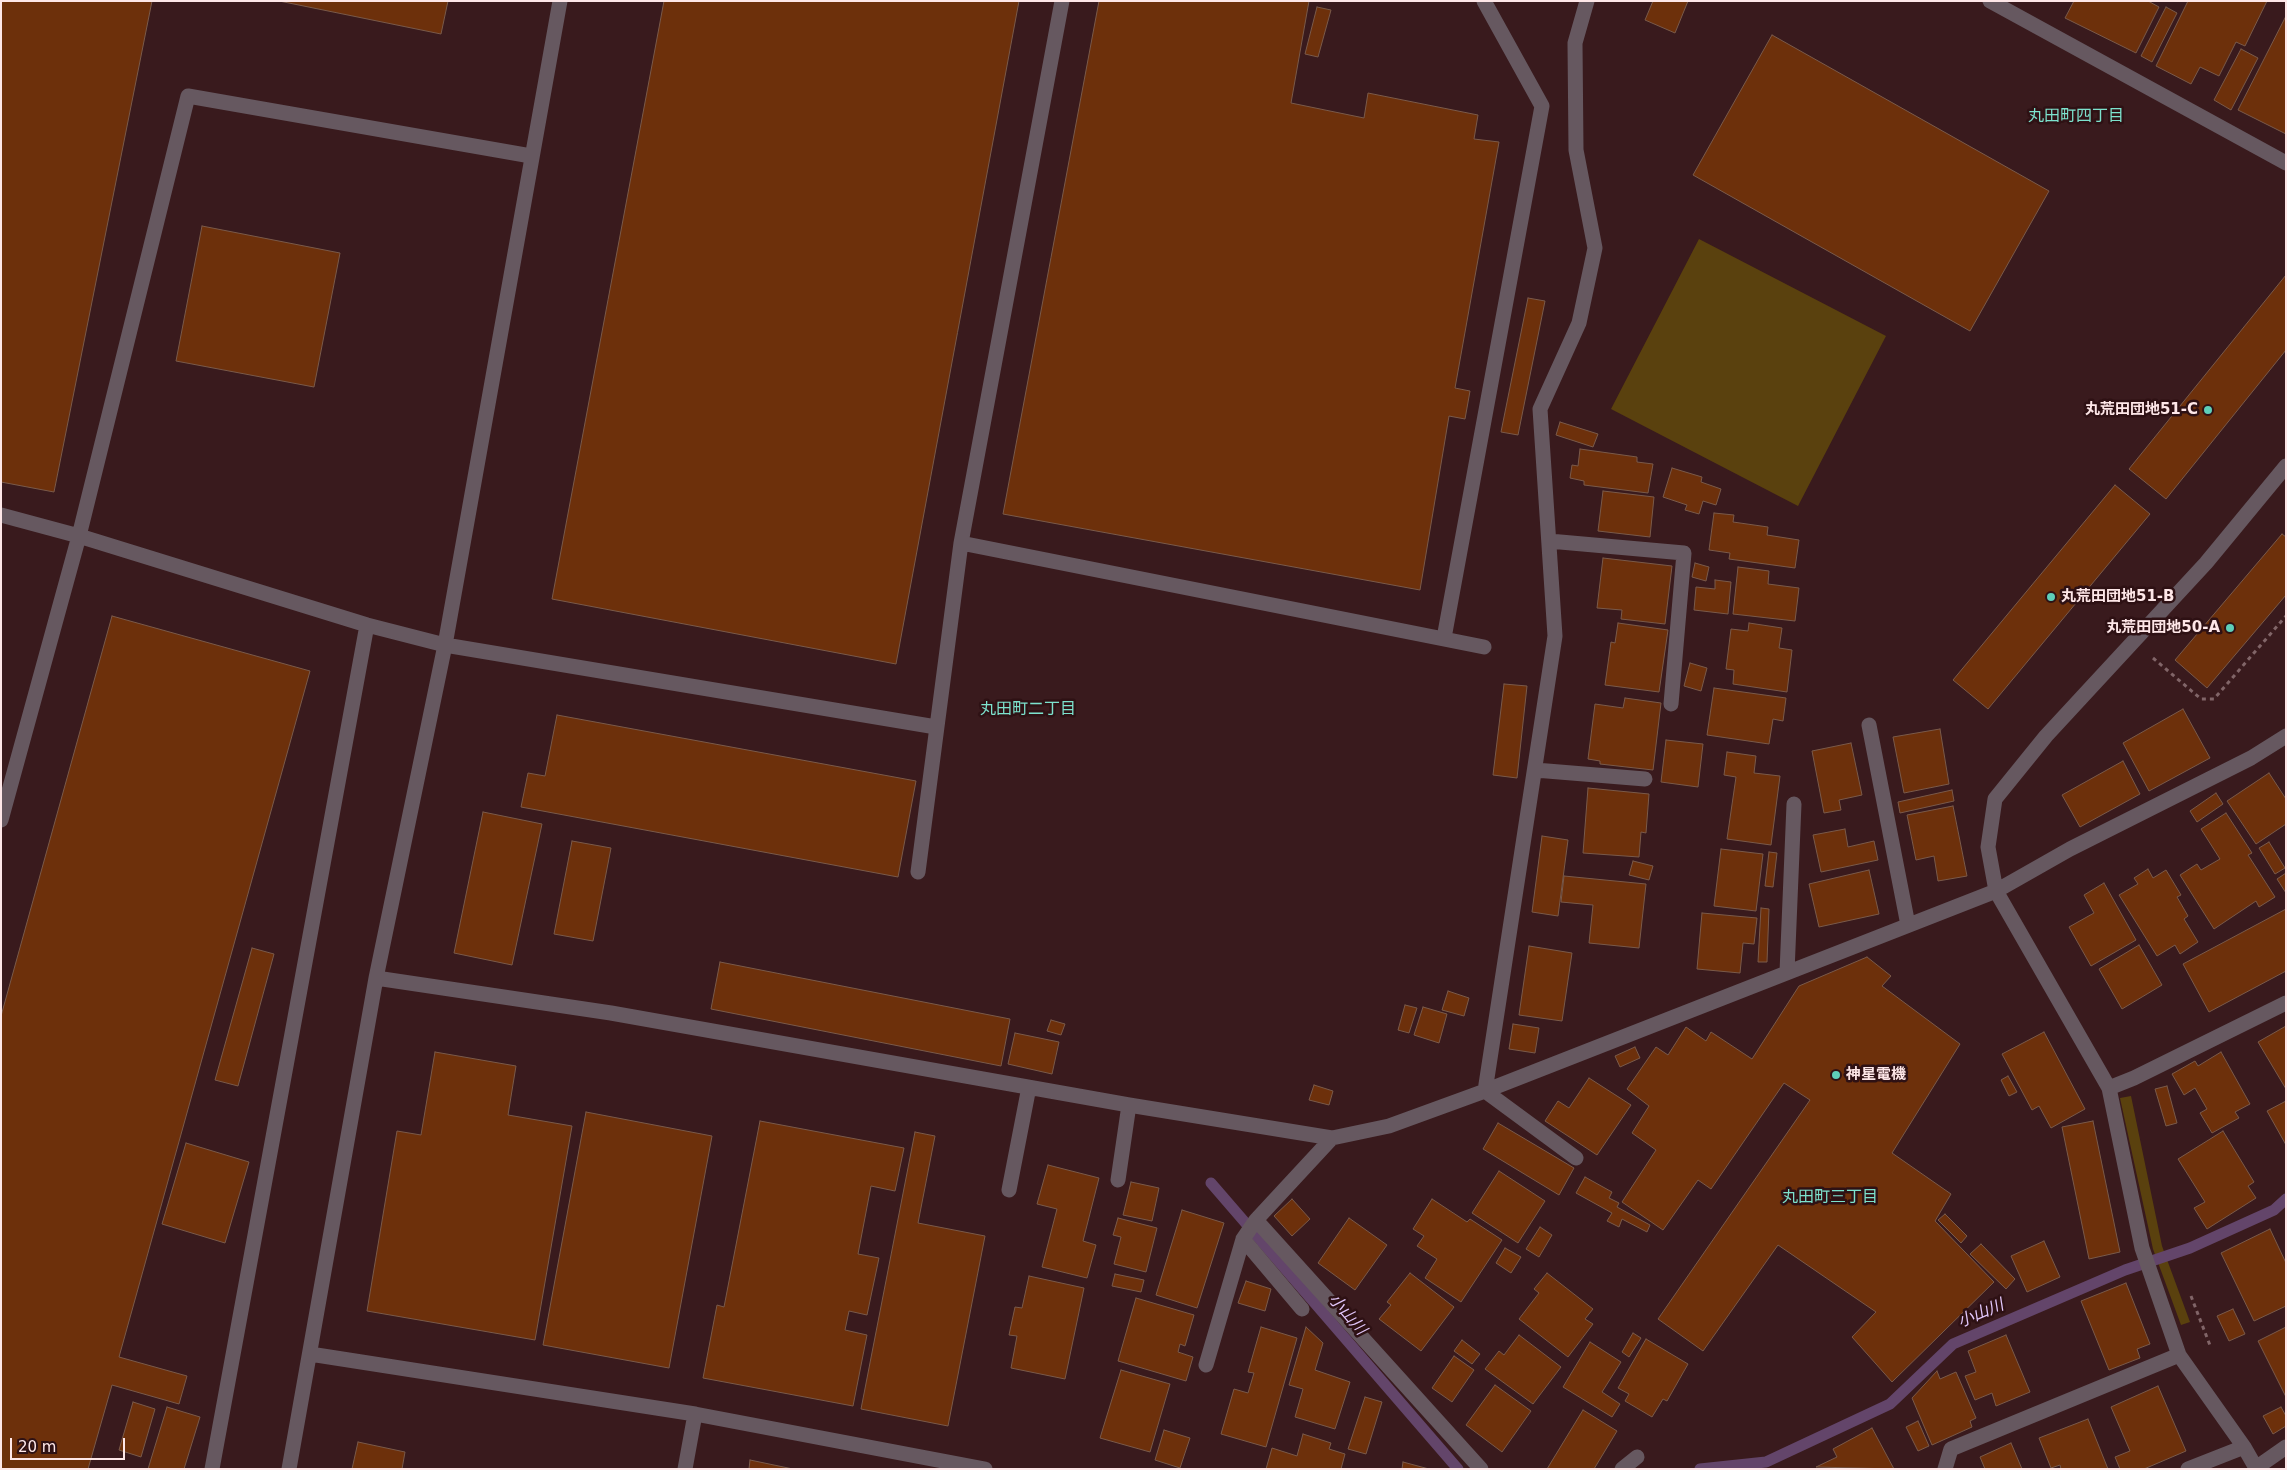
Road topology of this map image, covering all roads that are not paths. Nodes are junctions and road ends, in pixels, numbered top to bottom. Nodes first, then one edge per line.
1 (560, 1) edge
2 (1062, 1) edge
3 (1484, 1) edge
4 (1587, 1) edge
5 (1990, 1) edge
6 (531, 156) junction
7 (2286, 163) edge
8 (2286, 466) edge
9 (1, 515) edge
10 (79, 536) junction
11 (1549, 541) junction
12 (961, 543) junction
13 (367, 625) junction
14 (1444, 638) junction
15 (445, 645) junction
16 (1484, 647) dead end
17 (1671, 704) dead end
18 (1869, 725) dead end
19 (936, 727) junction
20 (2286, 736) edge
21 (1535, 770) junction
22 (1645, 779) dead end
23 (1794, 804) dead end
24 (1, 820) edge
25 (918, 872) dead end
26 (1996, 891) junction
27 (1908, 925) junction
28 (1787, 972) junction
29 (376, 978) junction
30 (2286, 1003) edge
31 (1029, 1087) junction
32 (2109, 1088) junction
33 (1485, 1091) junction
34 (1129, 1105) junction
35 (1332, 1138) junction
36 (1576, 1158) dead end
37 (1118, 1180) dead end
38 (1009, 1190) dead end
39 (1256, 1220) junction
40 (1243, 1239) junction
41 (1302, 1308) dead end
42 (310, 1354) junction
43 (2179, 1355) junction
44 (1206, 1365) dead end
45 (695, 1414) junction
46 (2244, 1447) junction
47 (2286, 1447) edge
48 (1637, 1457) dead end
49 (2256, 1468) edge
50 (212, 1469) edge
51 (289, 1469) edge
52 (685, 1469) edge
53 (986, 1469) edge
54 (1481, 1469) edge
55 (1622, 1469) edge
56 (1945, 1469) edge
57 (2188, 1469) edge

1 - 6 street
2 - 12 street
3 - 14 street
4 - 11 street
5 - 7 street
6 - 10 street
6 - 15 street
8 - 26 street
9 - 10 street
10 - 13 street
10 - 24 street
11 - 17 street
11 - 21 street
12 - 14 street
12 - 19 street
13 - 15 street
13 - 50 street
14 - 16 street
15 - 19 street
15 - 29 street
18 - 27 street
19 - 25 street
20 - 26 street
21 - 22 street
21 - 33 street
23 - 28 street
26 - 27 street
26 - 32 street
27 - 28 street
28 - 33 street
29 - 31 street
29 - 42 street
30 - 32 street
31 - 34 street
31 - 38 street
32 - 43 street
33 - 35 street
33 - 36 street
34 - 35 street
34 - 37 street
35 - 39 street
39 - 40 street
39 - 54 street
40 - 41 street
40 - 44 street
42 - 45 street
42 - 51 street
43 - 46 street
43 - 56 street
45 - 52 street
45 - 53 street
46 - 49 street
46 - 57 street
47 - 49 street
48 - 55 street

